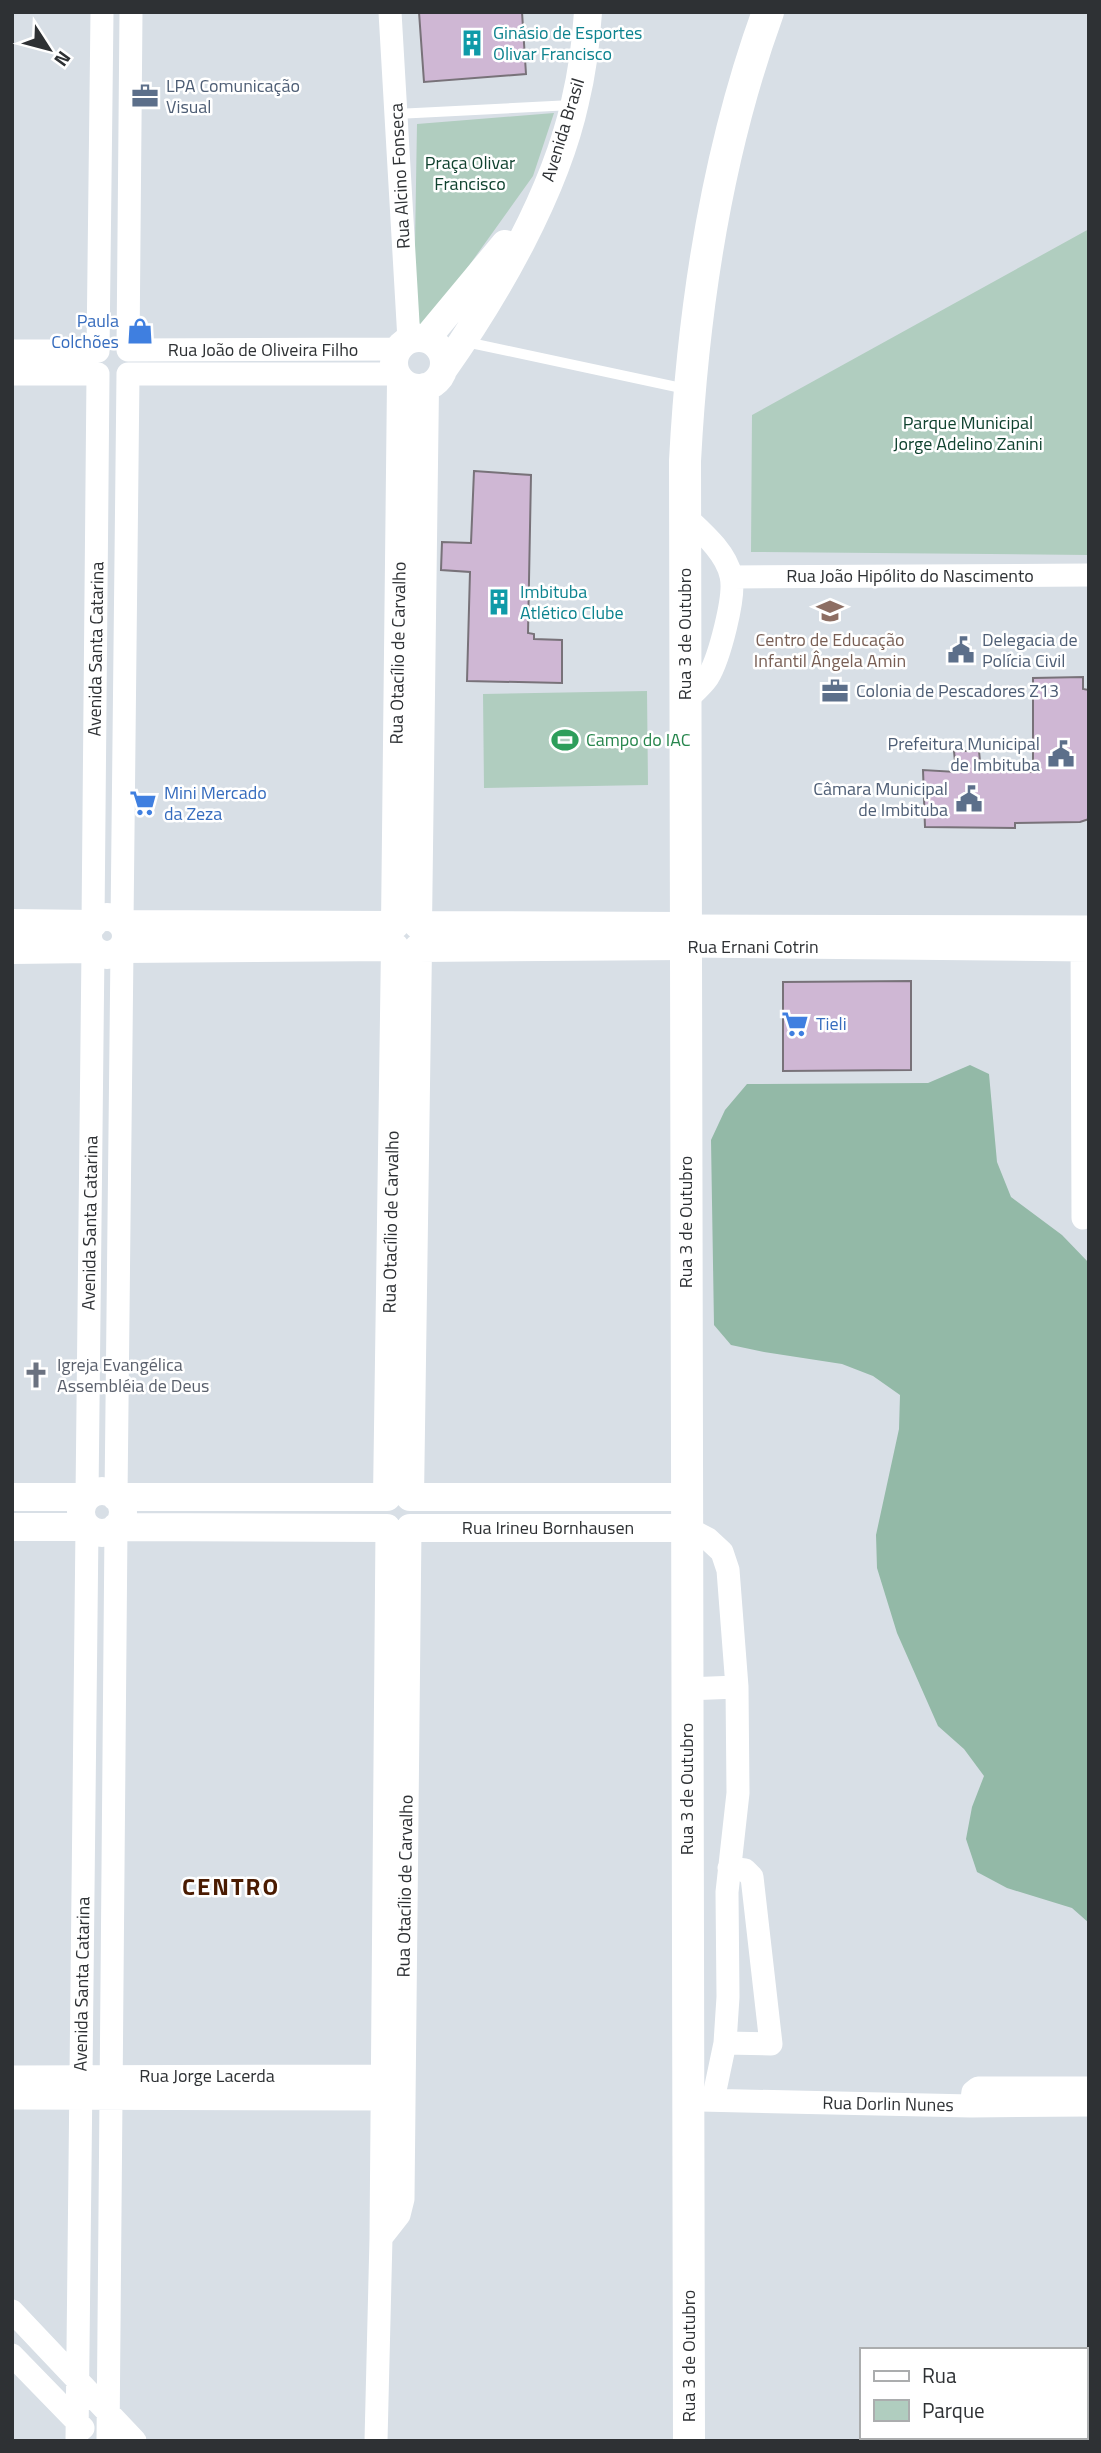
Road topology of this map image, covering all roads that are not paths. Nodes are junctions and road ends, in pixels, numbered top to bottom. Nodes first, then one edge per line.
1 (102, 12) edge
2 (131, 12) edge
3 (390, 12) edge
4 (588, 12) edge
5 (768, 12) edge
6 (575, 105) junction
7 (396, 114) junction
8 (130, 149) junction
9 (100, 152) junction
10 (539, 204) junction
11 (463, 341) junction
12 (128, 350) junction
13 (281, 350) junction
14 (12, 351) edge
15 (98, 351) junction
16 (414, 363) junction
17 (12, 374) edge
18 (98, 374) junction
19 (128, 374) junction
20 (282, 374) junction
21 (689, 390) junction
22 (685, 516) junction
23 (1089, 575) edge
24 (732, 577) junction
25 (685, 701) junction
26 (12, 923) edge
27 (93, 936) junction
28 (122, 936) junction
29 (406, 936) junction
30 (686, 936) junction
31 (1085, 938) edge
32 (12, 950) edge
33 (1083, 1218) dead end
34 (12, 1497) edge
35 (87, 1497) junction
36 (117, 1497) junction
37 (284, 1497) junction
38 (399, 1497) junction
39 (551, 1497) junction
40 (686, 1497) junction
41 (12, 1527) edge
42 (87, 1527) junction
43 (116, 1527) junction
44 (284, 1528) junction
45 (398, 1528) junction
46 (552, 1528) junction
47 (687, 1528) junction
48 (737, 1687) junction
49 (686, 1689) junction
50 (85, 1698) junction
51 (115, 1698) junction
52 (729, 1868) junction
53 (83, 1870) junction
54 (113, 1870) junction
55 (82, 1988) junction
56 (112, 1989) junction
57 (725, 2043) junction
58 (392, 2076) junction
59 (12, 2077) edge
60 (81, 2087) junction
61 (111, 2087) junction
62 (1089, 2088) edge
63 (12, 2098) edge
64 (391, 2099) junction
65 (701, 2100) junction
66 (1089, 2105) edge
67 (971, 2106) junction
68 (79, 2241) junction
69 (110, 2242) junction
70 (12, 2312) edge
71 (12, 2355) edge
72 (77, 2381) junction
73 (108, 2412) junction
74 (77, 2432) edge
75 (95, 2441) edge
76 (108, 2441) edge
77 (135, 2441) edge
78 (376, 2441) edge
79 (689, 2441) edge

1 - 9 street
2 - 8 street
3 - 7 street, Rua Alcino Fonseca
4 - 6 street, Avenida Brasil
5 - 21 main road, Rua 3 de Outubro
6 - 7 lane
6 - 10 street, Avenida Brasil
7 - 16 street, Rua Alcino Fonseca
8 - 9 street
8 - 12 street
9 - 15 street
10 - 11 street, Avenida Brasil
10 - 16 street, Avenida Brasil
11 - 16 street, Avenida Brasil
11 - 21 lane
12 - 13 street, Rua João de Oliveira Filho
12 - 15 street
12 - 19 street
13 - 16 street, Rua João de Oliveira Filho
13 - 20 street
14 - 15 street
15 - 18 street
16 - 20 street, Rua João de Oliveira Filho
16 - 29 street, Rua Otacílio de Carvalho
17 - 18 street
18 - 19 street
18 - 27 street, Avenida Santa Catarina
19 - 20 street, Rua João de Oliveira Filho
19 - 28 street, Avenida Santa Catarina
21 - 22 main road, Rua 3 de Outubro
22 - 24 street
22 - 25 main road, Rua 3 de Outubro
23 - 24 street, Rua João Hipólito do Nascimento
24 - 25 street
25 - 30 main road, Rua 3 de Outubro
26 - 27 street
27 - 28 street, Rua Ernani Cotrin
27 - 32 street
27 - 35 street, Avenida Santa Catarina
28 - 29 street, Rua Ernani Cotrin
28 - 36 street, Avenida Santa Catarina
29 - 30 street, Rua Ernani Cotrin
29 - 38 street, Rua Otacílio de Carvalho
30 - 31 street, Rua Ernani Cotrin
30 - 40 main road, Rua 3 de Outubro
31 - 33 street
34 - 35 street
35 - 36 street
35 - 42 street
36 - 37 street, Rua Irineu Bornhausen
36 - 43 street
37 - 38 street, Rua Irineu Bornhausen
37 - 44 street
38 - 39 street, Rua Irineu Bornhausen
38 - 45 street, Rua Otacílio de Carvalho
39 - 40 street, Rua Irineu Bornhausen
39 - 46 street
40 - 47 main road, Rua 3 de Outubro
41 - 42 street
42 - 43 street
42 - 50 street, Avenida Santa Catarina
43 - 44 street, Rua Irineu Bornhausen
43 - 51 street, Avenida Santa Catarina
44 - 45 street, Rua Irineu Bornhausen
45 - 46 street, Rua Irineu Bornhausen
45 - 58 street, Rua Otacílio de Carvalho
46 - 47 street, Rua Irineu Bornhausen
47 - 48 street
47 - 49 main road, Rua 3 de Outubro
48 - 49 street
48 - 52 street
49 - 65 main road, Rua 3 de Outubro
50 - 51 street
50 - 53 street, Avenida Santa Catarina
51 - 54 street, Avenida Santa Catarina
52 - 57 street
52 - 57 street
53 - 54 street
53 - 55 street, Avenida Santa Catarina
54 - 56 street, Avenida Santa Catarina
55 - 56 street
55 - 60 street, Avenida Santa Catarina
56 - 61 street, Avenida Santa Catarina
57 - 65 street
58 - 61 street, Rua Jorge Lacerda
58 - 64 street, Rua Otacílio de Carvalho
59 - 60 street, Rua Jorge Lacerda
60 - 61 street, Rua Jorge Lacerda
60 - 63 street, Rua Jorge Lacerda
60 - 68 street, Avenida Santa Catarina
61 - 64 street, Rua Jorge Lacerda
61 - 69 street, Avenida Santa Catarina
62 - 67 street
64 - 78 street, Rua Otacílio de Carvalho
65 - 67 street, Rua Dorlin Nunes
65 - 79 main road, Rua 3 de Outubro
66 - 67 street, Rua Dorlin Nunes
68 - 69 street
68 - 72 street, Avenida Santa Catarina
69 - 73 street, Avenida Santa Catarina
70 - 72 street
71 - 74 street
72 - 73 street
72 - 74 street, Avenida Santa Catarina
73 - 76 street, Avenida Santa Catarina
73 - 77 street
74 - 75 street

